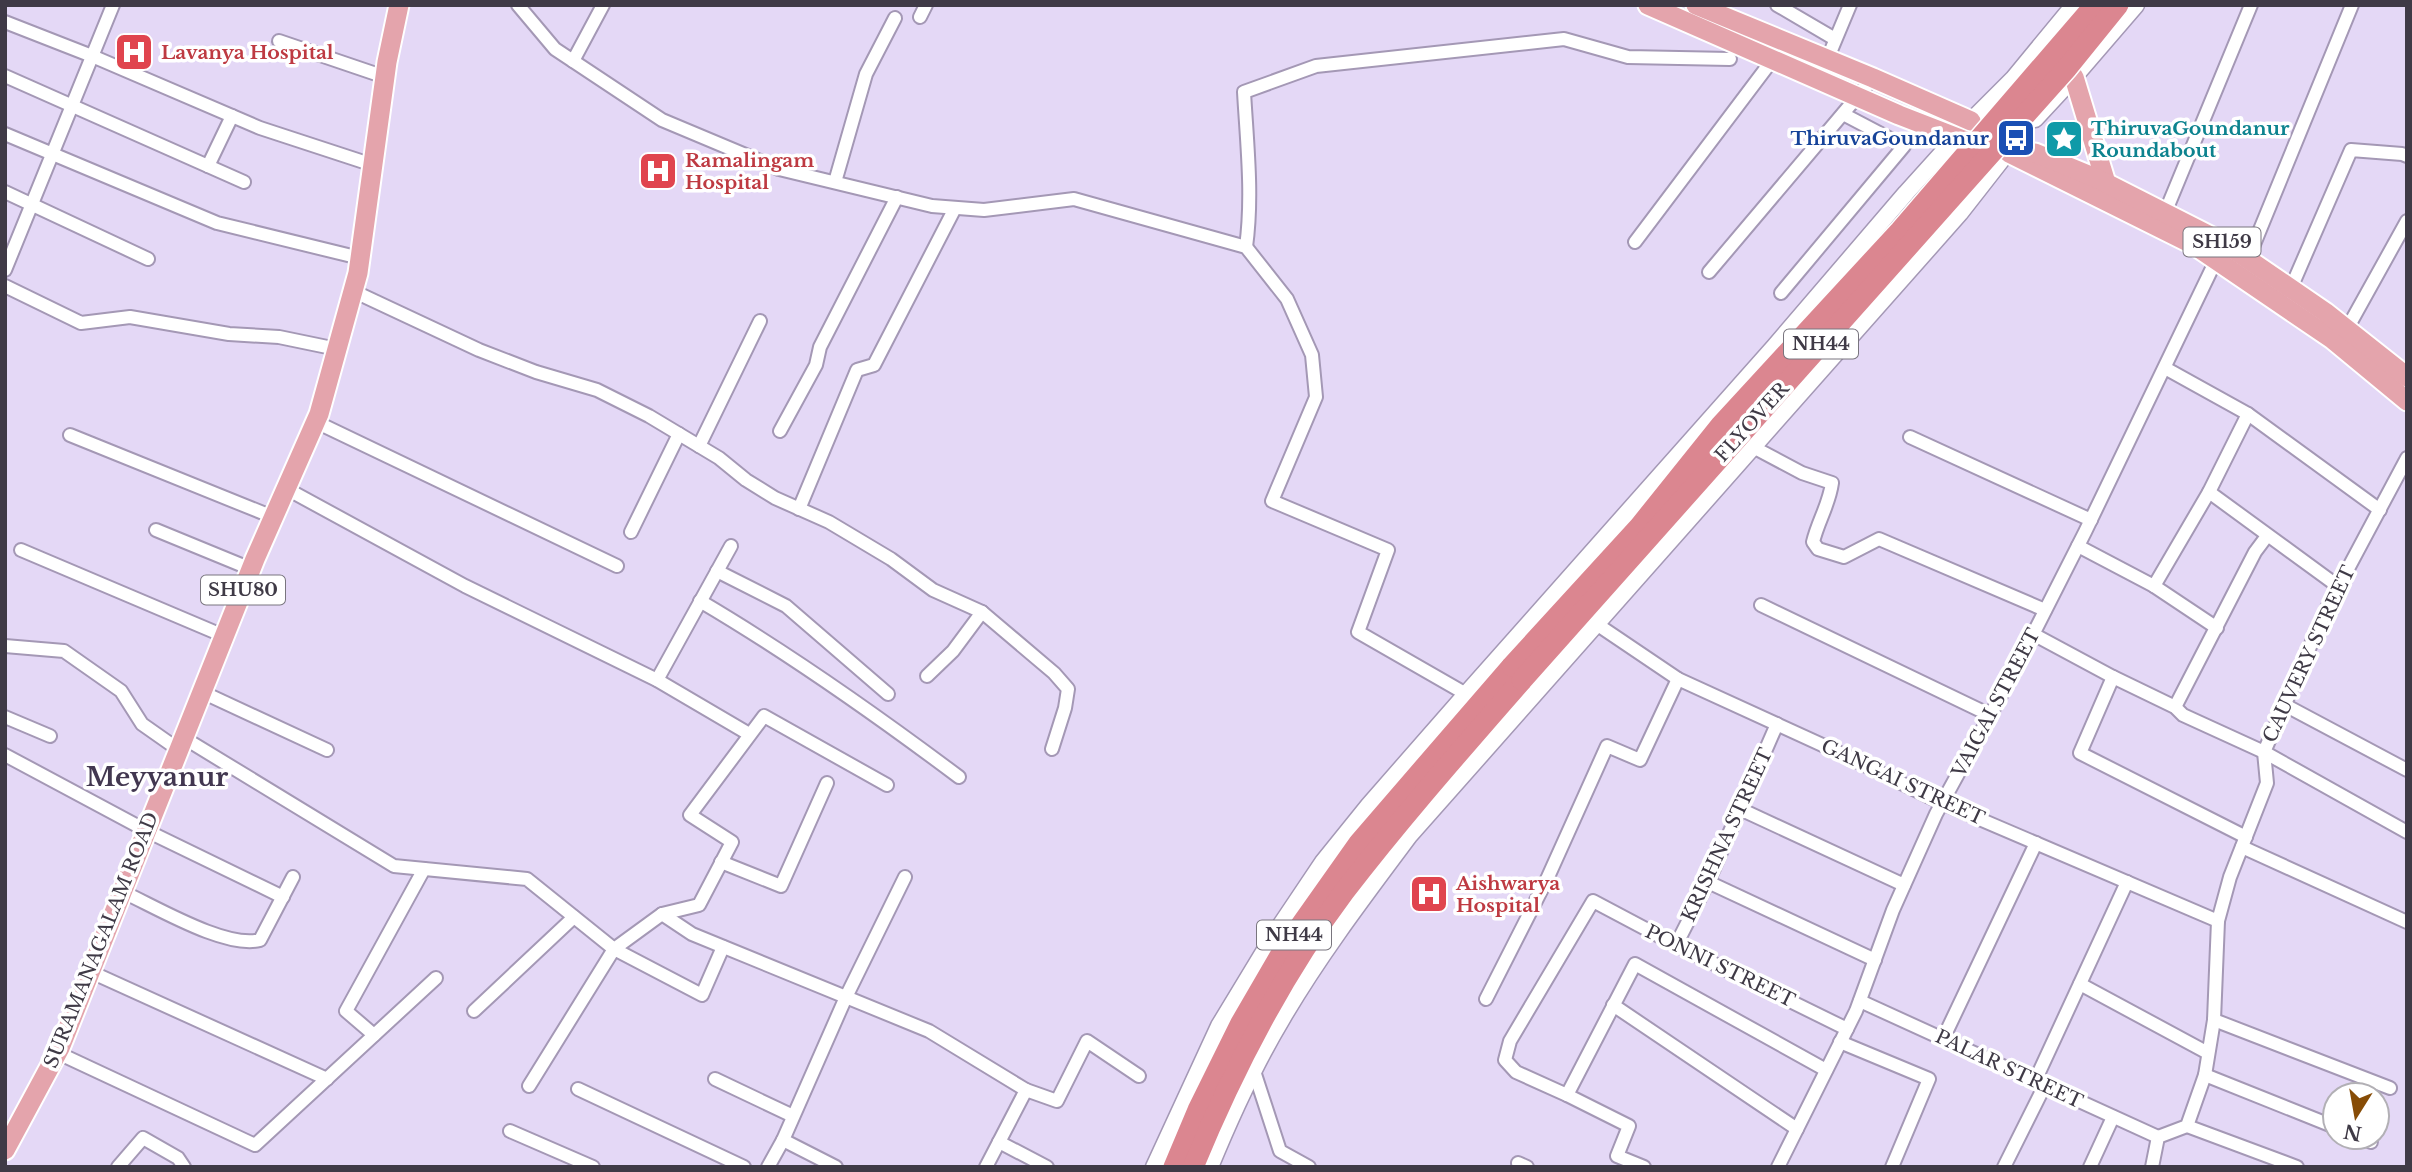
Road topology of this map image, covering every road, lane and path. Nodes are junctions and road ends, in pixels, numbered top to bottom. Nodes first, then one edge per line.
1 (113, 5) edge
2 (398, 5) edge
3 (518, 5) edge
4 (603, 5) edge
5 (1648, 5) edge
6 (1696, 5) edge
7 (1777, 5) edge
8 (1850, 5) edge
9 (2074, 5) edge
10 (2095, 5) edge
11 (2118, 5) edge
12 (2136, 5) edge
13 (2251, 5) edge
14 (2352, 5) edge
15 (895, 18) dead end
16 (5, 22) edge
17 (1835, 38) junction
18 (279, 40) dead end
19 (1787, 42) junction
20 (92, 56) junction
21 (1730, 59) dead end
22 (1773, 60) junction
23 (1827, 60) junction
24 (573, 61) junction
25 (5, 76) edge
26 (385, 77) junction
27 (2074, 77) junction
28 (1873, 78) junction
29 (1857, 96) junction
30 (72, 107) junction
31 (1843, 114) junction
32 (232, 116) junction
33 (1974, 118) junction
34 (5, 134) edge
35 (1961, 139) junction
36 (2011, 149) junction
37 (52, 155) junction
38 (2407, 156) edge
39 (373, 165) junction
40 (208, 166) junction
41 (244, 181) dead end
42 (835, 183) junction
43 (2106, 183) junction
44 (5, 192) edge
45 (897, 197) junction
46 (32, 205) junction
47 (955, 208) junction
48 (2165, 213) junction
49 (2407, 221) edge
50 (1635, 242) dead end
51 (1246, 247) junction
52 (2220, 251) junction
53 (360, 258) junction
54 (148, 259) dead end
55 (2248, 259) junction
56 (5, 270) edge
57 (1709, 272) dead end
58 (5, 286) edge
59 (2291, 288) junction
60 (353, 291) junction
61 (1782, 293) dead end
62 (760, 321) dead end
63 (2347, 329) junction
64 (337, 349) junction
65 (2165, 368) junction
66 (2407, 377) edge
67 (2407, 401) edge
68 (2248, 414) junction
69 (316, 422) junction
70 (780, 431) dead end
71 (678, 433) junction
72 (70, 435) dead end
73 (1910, 436) dead end
74 (699, 446) junction
75 (1753, 447) junction
76 (2407, 458) edge
77 (287, 489) junction
78 (2209, 492) junction
79 (799, 509) junction
80 (2380, 510) junction
81 (273, 517) junction
82 (2091, 520) junction
83 (156, 530) dead end
84 (631, 532) dead end
85 (2267, 537) junction
86 (731, 546) dead end
87 (2078, 546) junction
88 (21, 550) dead end
89 (617, 566) dead end
90 (251, 569) junction
91 (717, 572) junction
92 (2154, 586) junction
93 (2339, 587) junction
94 (700, 601) junction
95 (1760, 605) dead end
96 (2045, 610) junction
97 (982, 612) junction
98 (1598, 625) junction
99 (2217, 628) junction
100 (2033, 634) junction
101 (224, 636) junction
102 (5, 646) edge
103 (1517, 673) junction
104 (927, 676) dead end
105 (2113, 677) junction
106 (1678, 679) junction
107 (657, 680) junction
108 (202, 692) junction
109 (888, 694) dead end
110 (2283, 704) junction
111 (1488, 707) junction
112 (2175, 707) junction
113 (1990, 715) junction
114 (5, 717) edge
115 (1777, 724) junction
116 (749, 734) junction
117 (50, 736) dead end
118 (1463, 737) junction
119 (182, 744) junction
120 (1052, 749) dead end
121 (327, 750) dead end
122 (2264, 752) junction
123 (5, 755) edge
124 (2407, 770) edge
125 (959, 777) dead end
126 (827, 783) dead end
127 (887, 785) dead end
128 (1942, 803) junction
129 (1740, 809) junction
130 (147, 831) junction
131 (2407, 832) edge
132 (2244, 842) junction
133 (2036, 843) junction
134 (721, 862) junction
135 (424, 869) junction
136 (293, 877) dead end
137 (905, 877) dead end
138 (1708, 882) junction
139 (2127, 882) junction
140 (1904, 885) junction
141 (123, 892) junction
142 (283, 897) junction
143 (662, 914) junction
144 (574, 917) junction
145 (2218, 921) junction
146 (2407, 922) edge
147 (1676, 945) junction
148 (723, 947) junction
149 (614, 949) junction
150 (1875, 960) junction
151 (91, 972) junction
152 (436, 978) dead end
153 (2080, 984) junction
154 (845, 997) junction
155 (1486, 999) dead end
156 (1860, 1001) junction
157 (1613, 1006) junction
158 (474, 1011) dead end
159 (2214, 1020) junction
160 (1847, 1029) junction
161 (374, 1035) junction
162 (1943, 1039) junction
163 (1840, 1042) junction
164 (58, 1053) junction
165 (2208, 1053) junction
166 (1826, 1070) junction
167 (1254, 1071) junction
168 (2205, 1075) junction
169 (1139, 1076) dead end
170 (327, 1079) junction
171 (715, 1079) dead end
172 (2372, 1081) edge
173 (2040, 1083) junction
174 (529, 1086) dead end
175 (578, 1089) dead end
176 (1026, 1090) junction
177 (1567, 1095) junction
178 (793, 1116) junction
179 (2113, 1116) junction
180 (2321, 1121) edge
181 (2187, 1126) junction
182 (1797, 1129) junction
183 (510, 1131) dead end
184 (2158, 1137) junction
185 (783, 1140) junction
186 (999, 1142) junction
187 (7, 1144) edge
188 (2155, 1166) edge
189 (118, 1167) edge
190 (184, 1167) edge
191 (593, 1167) edge
192 (744, 1167) edge
193 (768, 1167) edge
194 (836, 1167) edge
195 (986, 1167) edge
196 (1047, 1167) edge
197 (1154, 1167) edge
198 (1174, 1167) edge
199 (1193, 1167) edge
200 (1210, 1167) edge
201 (1310, 1167) edge
202 (1644, 1167) edge
203 (1779, 1167) edge
204 (1892, 1167) edge
205 (2004, 1167) edge
206 (2090, 1167) edge
207 (2297, 1167) edge

1 - 20 street
2 - 26 main road, SURAMANAGALAM ROAD / SHU80
3 - 24 street
4 - 24 street
5 - 22 main road
6 - 19 main road
7 - 17 street
8 - 17 street
9 - 33 street
10 - 103 highway, NH44, bridge
11 - 103 highway, FLYOVER / NH44, bridge
12 - 27 street
13 - 48 street
14 - 55 street
15 - 42 street
16 - 20 street
17 - 23 street
18 - 26 street
19 - 22 street
19 - 23 main road
20 - 30 street
20 - 32 street
21 - 51 street
22 - 29 main road
22 - 50 street
23 - 28 main road
24 - 42 street
25 - 30 street
26 - 39 main road, SURAMANAGALAM ROAD / SHU80
27 - 36 street
27 - 43 main road
28 - 29 street
28 - 33 main road
29 - 31 street
29 - 35 main road
30 - 37 street
30 - 40 street
31 - 57 street
31 - 61 street
32 - 39 street
32 - 40 street
33 - 35 main road
33 - 36 main road
34 - 37 street
35 - 36 main road, SH159
35 - 111 street
36 - 43 main road, SH159
36 - 52 main road
36 - 75 street
37 - 46 street
37 - 53 street
38 - 59 street
39 - 53 main road, SURAMANAGALAM ROAD / SHU80
40 - 41 street
42 - 45 street
43 - 48 main road, SH159
44 - 46 street
45 - 47 street
45 - 70 street
46 - 54 street
46 - 56 street
47 - 51 street
47 - 79 street
48 - 52 main road, SH159
49 - 63 street
51 - 111 street
52 - 55 main road, SH159
52 - 65 street, VAIGAI STREET
52 - 67 main road
53 - 60 main road, SURAMANAGALAM ROAD / SHU80
55 - 59 main road, SH159
58 - 64 street
59 - 63 main road, SH159
60 - 64 main road, SURAMANAGALAM ROAD / SHU80
60 - 71 street
62 - 74 street
63 - 66 main road, SH159
64 - 69 main road, SURAMANAGALAM ROAD / SHU80
65 - 68 street
65 - 82 street, VAIGAI STREET
68 - 78 street
68 - 80 street
69 - 77 main road, SURAMANAGALAM ROAD / SHU80
69 - 89 street
71 - 74 street
71 - 84 street
72 - 81 street
73 - 82 street
74 - 79 street
75 - 96 street
75 - 98 street
76 - 80 street, CAUVERY STREET
77 - 81 main road, SURAMANAGALAM ROAD / SHU80
77 - 107 street
78 - 85 street
78 - 92 street
79 - 97 street
80 - 93 street, CAUVERY STREET
81 - 90 main road, SURAMANAGALAM ROAD / SHU80
82 - 87 street, VAIGAI STREET
83 - 90 street
85 - 93 street
85 - 99 street
86 - 91 street
87 - 92 street
87 - 96 street, VAIGAI STREET
88 - 101 street
90 - 101 main road, SURAMANAGALAM ROAD / SHU80
91 - 94 street
91 - 109 street
92 - 99 street
93 - 110 street, CAUVERY STREET
94 - 107 street
94 - 125 street
95 - 113 street
96 - 100 street, VAIGAI STREET
97 - 104 street
97 - 120 street
98 - 106 street, GANGAI STREET
98 - 111 street
99 - 112 street
100 - 105 street
100 - 113 street, VAIGAI STREET
101 - 108 main road, SURAMANAGALAM ROAD / SHU80
102 - 119 street
103 - 111 highway, NH44
105 - 112 street
105 - 132 street
106 - 115 street, GANGAI STREET
106 - 155 street
107 - 116 street
108 - 119 main road, SURAMANAGALAM ROAD / SHU80
108 - 121 street
110 - 122 street, CAUVERY STREET
110 - 124 street
111 - 118 highway, NH44
111 - 167 street
111 - 197 street
112 - 122 street
113 - 128 street, VAIGAI STREET
114 - 117 street
115 - 128 street, GANGAI STREET
115 - 129 street, KRISHNA STREET
116 - 127 street
116 - 134 street
118 - 198 highway, NH44
118 - 199 highway, NH44
119 - 130 main road, SURAMANAGALAM ROAD / SHU80
119 - 135 street
122 - 131 street
122 - 132 street, CAUVERY STREET
123 - 130 street
126 - 134 street
128 - 133 street, GANGAI STREET
128 - 140 street, VAIGAI STREET
129 - 138 street, KRISHNA STREET
129 - 140 street
130 - 141 main road, SURAMANAGALAM ROAD / SHU80
130 - 142 street
132 - 145 street, CAUVERY STREET
132 - 146 street
133 - 139 street, GANGAI STREET
133 - 162 street
134 - 143 street
135 - 144 street
135 - 161 street
136 - 142 street
137 - 154 street
138 - 147 street, KRISHNA STREET
138 - 150 street
139 - 145 street, GANGAI STREET
139 - 153 street
140 - 150 street, VAIGAI STREET
141 - 142 street
141 - 151 main road, SURAMANAGALAM ROAD / SHU80
143 - 148 street
143 - 149 street
144 - 149 street
144 - 158 street
145 - 159 street, CAUVERY STREET
147 - 160 street, PONNI STREET
147 - 177 street, PONNI STREET
148 - 149 street
148 - 154 street
149 - 174 street
150 - 156 street, VAIGAI STREET
151 - 164 main road, SURAMANAGALAM ROAD / SHU80
151 - 170 street
152 - 161 street
153 - 165 street
153 - 173 street
154 - 176 street
154 - 178 street
156 - 160 street, VAIGAI STREET
156 - 162 street, PALAR STREET
157 - 166 street
157 - 177 street
157 - 182 street
159 - 165 street, CAUVERY STREET
159 - 172 street
160 - 163 street, VAIGAI STREET
161 - 170 street
162 - 173 street, PALAR STREET
163 - 166 street, VAIGAI STREET
163 - 204 street
164 - 170 street
164 - 187 main road, SURAMANAGALAM ROAD / SHU80
165 - 168 street, CAUVERY STREET
166 - 182 street, VAIGAI STREET
167 - 200 street
167 - 201 street
168 - 180 street
168 - 181 street, CAUVERY STREET
169 - 176 street
171 - 178 street
173 - 179 street, PALAR STREET
173 - 205 street
175 - 192 street
176 - 186 street
177 - 202 street
178 - 185 street
179 - 184 street, PALAR STREET
179 - 206 street
181 - 184 street
181 - 207 street
182 - 203 street, VAIGAI STREET
183 - 191 street
184 - 188 street
185 - 193 street
185 - 194 street
186 - 195 street
186 - 196 street
189 - 190 street

